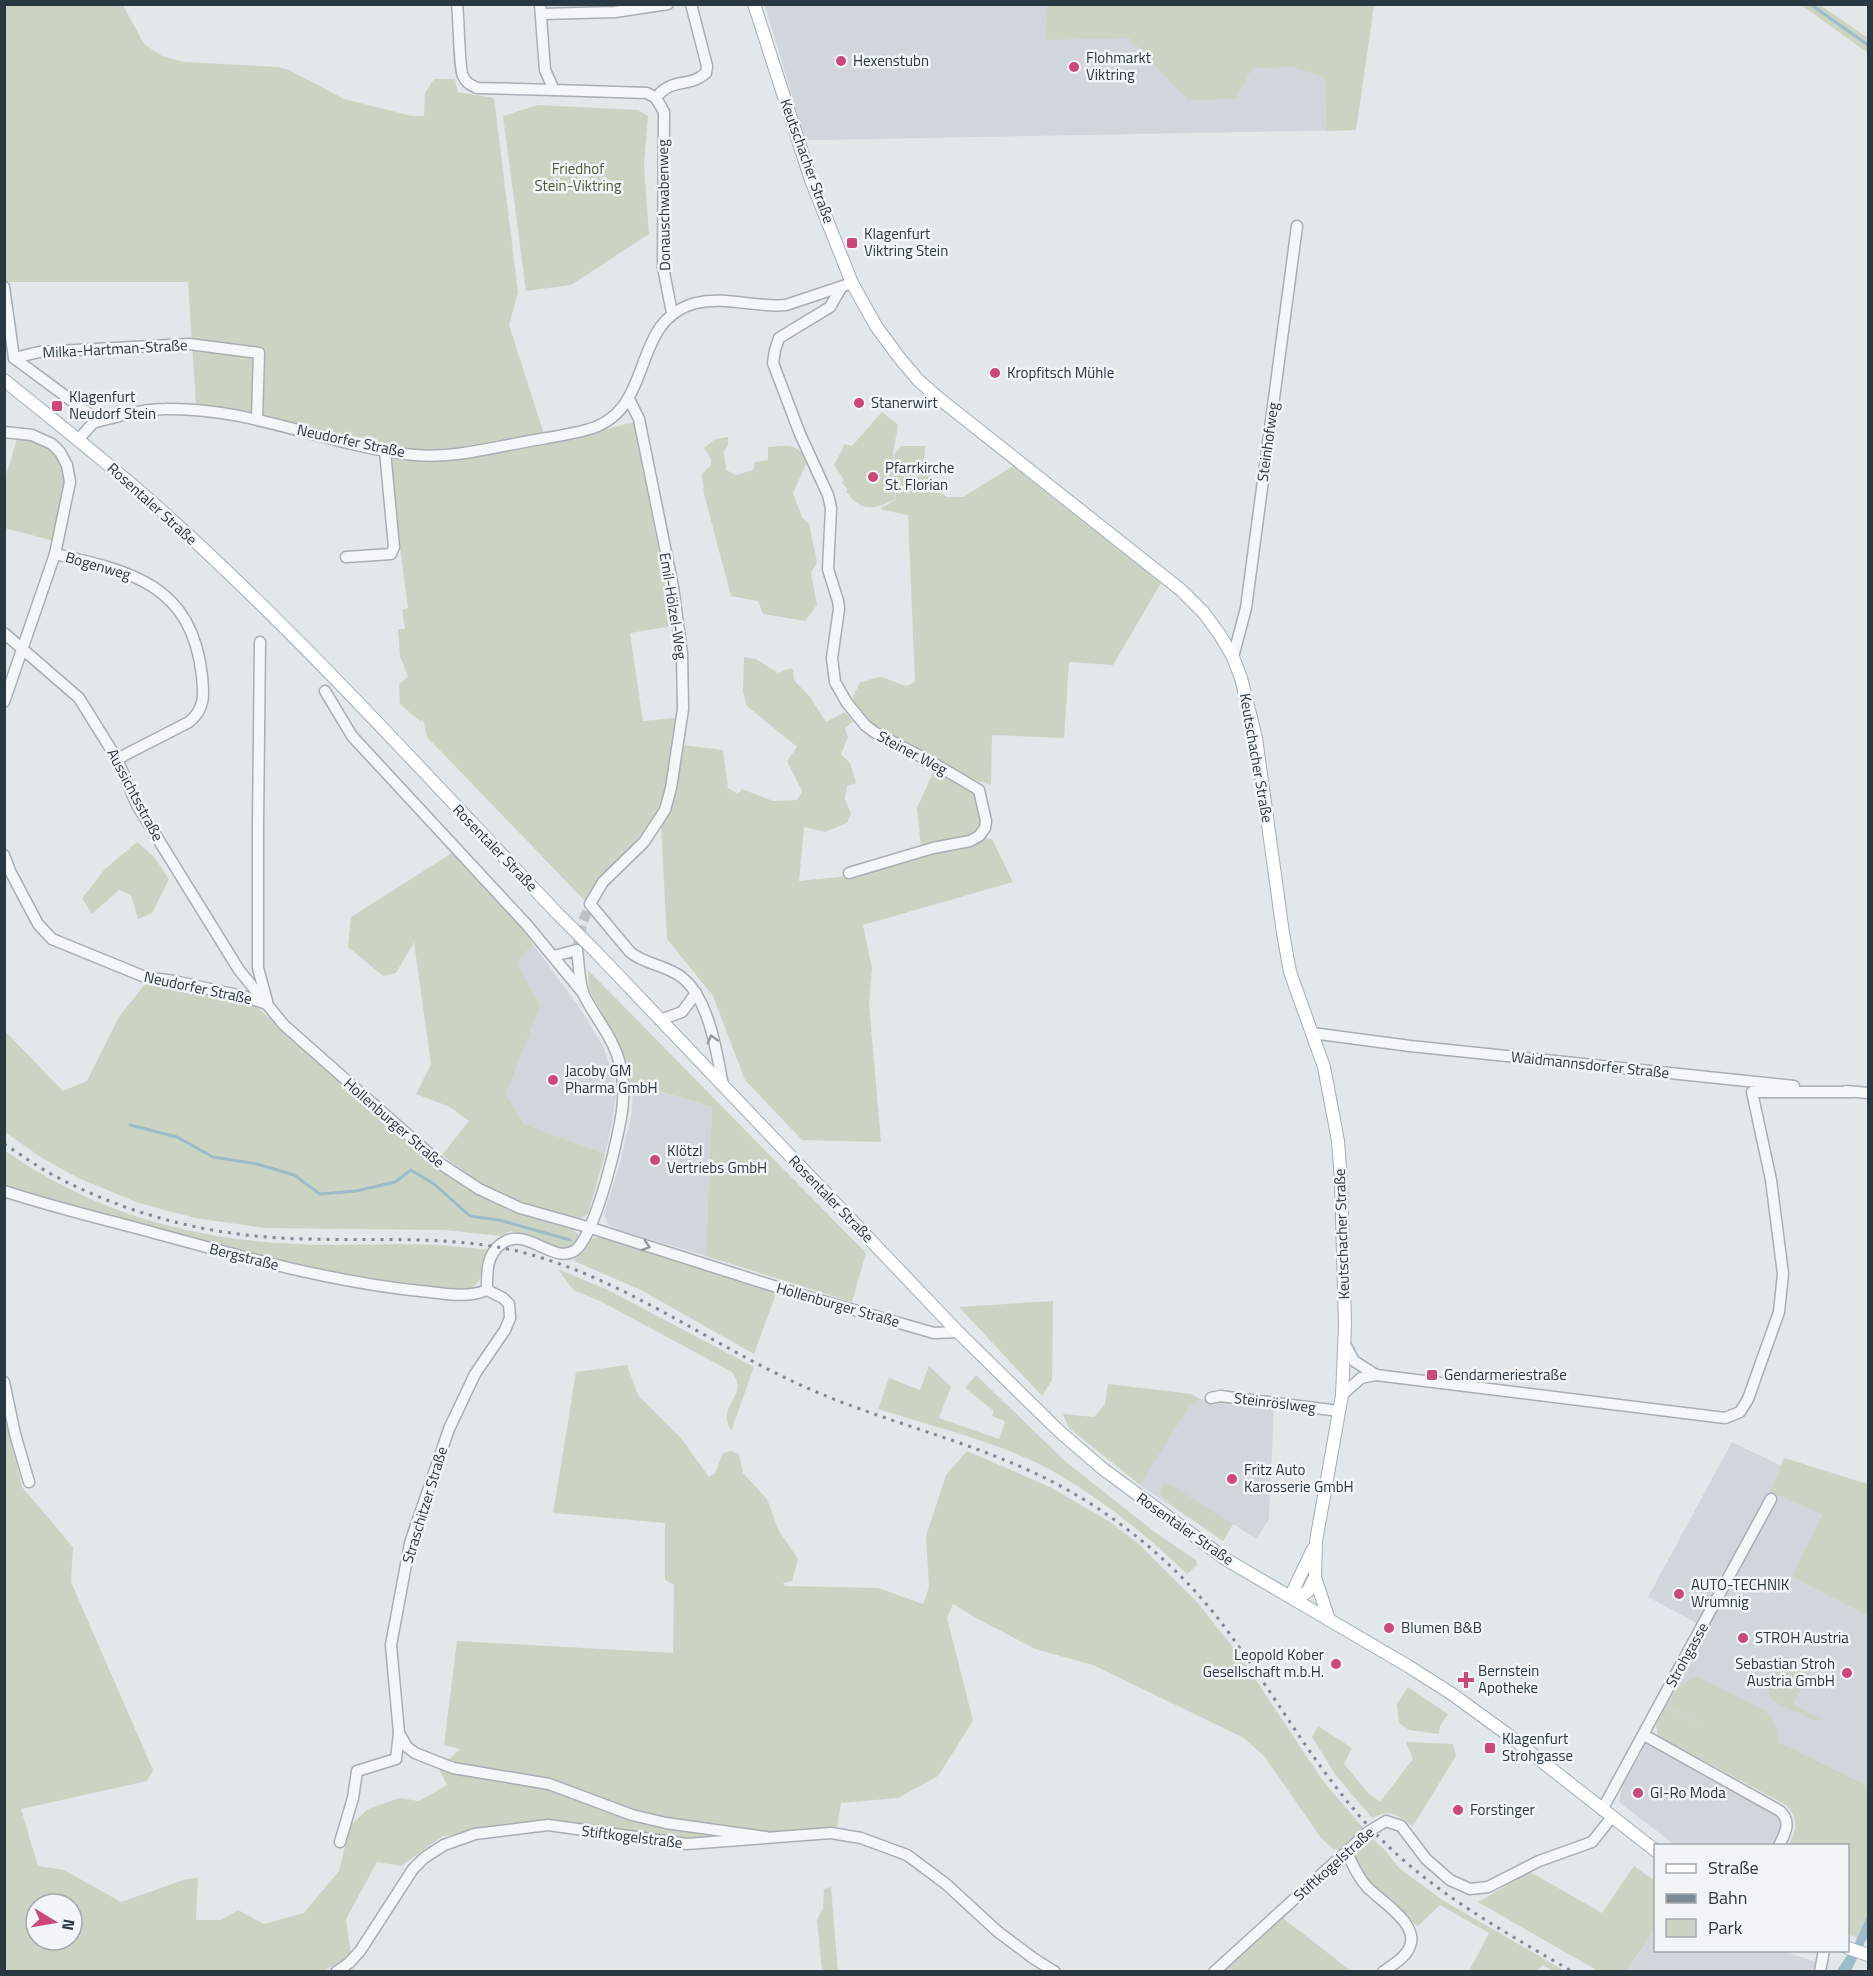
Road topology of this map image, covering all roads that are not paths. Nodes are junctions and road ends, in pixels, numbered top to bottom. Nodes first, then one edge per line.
1 (457, 4) edge
2 (668, 4) edge
3 (691, 4) edge
4 (754, 4) edge
5 (540, 9) edge
6 (554, 90) junction
7 (656, 98) junction
8 (1297, 226) dead end
9 (847, 286) junction
10 (4, 287) edge
11 (672, 313) junction
12 (14, 358) junction
13 (4, 380) edge
14 (630, 399) junction
15 (257, 419) junction
16 (99, 421) junction
17 (4, 432) edge
18 (78, 440) junction
19 (385, 452) junction
20 (55, 554) junction
21 (346, 557) dead end
22 (4, 633) edge
23 (260, 642) dead end
24 (23, 647) junction
25 (1233, 657) junction
26 (325, 691) dead end
27 (4, 702) edge
28 (117, 759) junction
29 (4, 855) edge
30 (849, 873) dead end
31 (554, 956) junction
32 (696, 993) junction
33 (584, 994) junction
34 (268, 1004) junction
35 (660, 1020) junction
36 (1312, 1033) junction
37 (723, 1086) junction
38 (1852, 1092) junction
39 (1869, 1093) edge
40 (4, 1191) edge
41 (591, 1228) junction
42 (487, 1290) junction
43 (958, 1332) junction
44 (1345, 1344) junction
45 (1344, 1373) junction
46 (1369, 1374) junction
47 (4, 1382) edge
48 (1341, 1395) junction
49 (1211, 1398) dead end
50 (1339, 1411) junction
51 (29, 1482) dead end
52 (1771, 1499) dead end
53 (1316, 1541) junction
54 (1315, 1577) junction
55 (1290, 1597) junction
56 (1329, 1620) junction
57 (399, 1733) junction
58 (1644, 1735) junction
59 (415, 1753) junction
60 (396, 1759) junction
61 (1607, 1814) junction
62 (765, 1837) junction
63 (340, 1842) dead end
64 (1779, 1844) edge
65 (1654, 1849) edge
66 (1347, 1853) junction
67 (1849, 1948) edge
68 (1824, 1952) edge
69 (1869, 1955) edge
70 (1391, 1970) edge
71 (336, 1971) edge
72 (1055, 1971) edge
73 (1214, 1971) edge
74 (1820, 1971) edge

1 - 6 street
2 - 5 street
3 - 7 street
4 - 9 main road, Keutschacher Straße
5 - 6 street
6 - 7 street
7 - 11 street, Donauschwabenweg
8 - 25 street, Steinhofweg
9 - 11 street
9 - 25 main road, Keutschacher Straße
9 - 30 street, Steiner Weg
10 - 12 street
11 - 14 street
12 - 15 street, Milka-Hartman-Straße
12 - 16 street
13 - 18 main road, Rosentaler Straße
14 - 19 street, Neudorfer Straße
14 - 32 street, Emil-Hölzel-Weg
15 - 16 street, Neudorfer Straße
15 - 19 street, Neudorfer Straße
16 - 18 street, Neudorfer Straße
17 - 20 street
18 - 35 main road, Rosentaler Straße, bridge
19 - 21 street
20 - 24 street
20 - 28 street, Bogenweg
22 - 24 street, Aussichtsstraße
23 - 34 street, Hollenburger Straße
24 - 27 street
24 - 28 street, Aussichtsstraße
25 - 36 main road, Keutschacher Straße
26 - 31 street
28 - 34 street, Aussichtsstraße
29 - 34 street, Neudorfer Straße
31 - 33 street
31 - 33 street
32 - 35 street
37 -> 32 street, Emil-Hölzel-Weg
33 - 41 street
34 - 41 street, Hollenburger Straße
35 - 37 main road, Rosentaler Straße
36 - 38 street, Waidmannsdorfer Straße
36 - 44 main road, Keutschacher Straße
37 - 43 main road, Rosentaler Straße
38 - 39 street, Waidmannsdorfer Straße
38 - 46 street
40 - 42 street, Bergstraße
41 - 42 street
41 -> 43 street, Hollenburger Straße
42 - 57 street, Straschitzer Straße
43 - 55 main road, Rosentaler Straße
44 - 45 main road, Keutschacher Straße
44 - 46 street
45 - 46 street
45 - 48 main road, Keutschacher Straße
46 - 48 street
47 - 51 street
48 - 50 main road, Keutschacher Straße
49 - 50 street, Steinröslweg
50 - 53 main road, Keutschacher Straße
52 - 58 street, Strohgasse
53 - 54 main road
53 - 55 main road
54 - 55 main road
54 - 56 main road
55 - 56 main road, Rosentaler Straße
56 - 61 main road, Rosentaler Straße
57 - 59 street
57 - 60 street
58 - 61 street, Strohgasse
58 - 64 street
59 - 60 street
59 - 62 street
60 - 63 street
61 - 65 main road, Rosentaler Straße
61 - 66 street, Stiftkogelstraße
62 - 71 street, Stiftkogelstraße
62 - 72 street, Stiftkogelstraße
66 - 70 street
66 - 73 street, Stiftkogelstraße
67 - 69 main road
68 - 74 street

